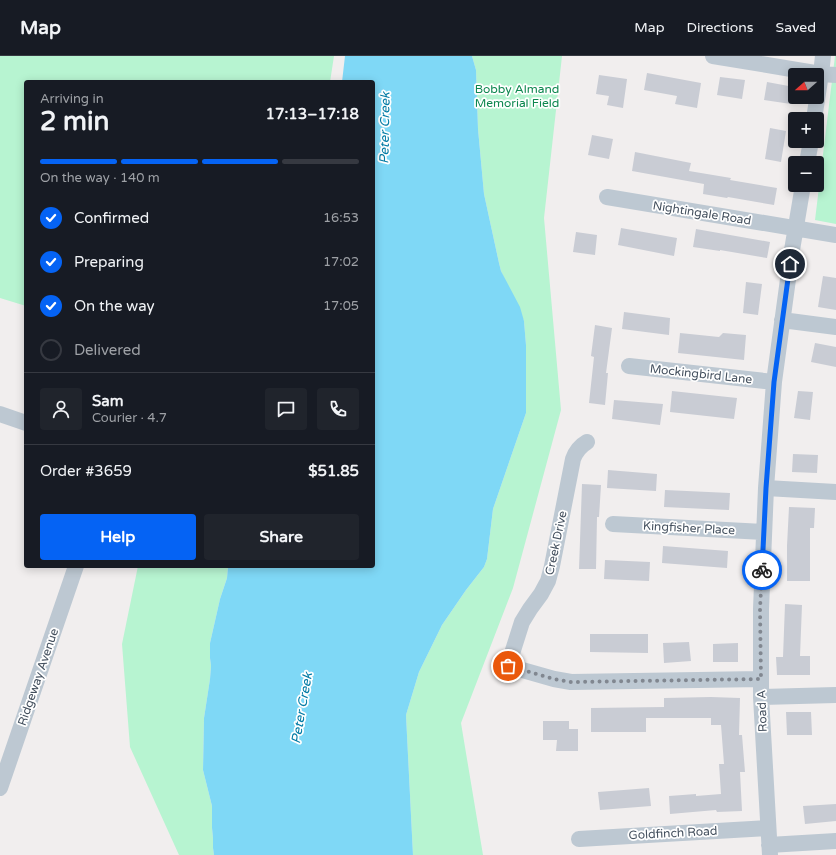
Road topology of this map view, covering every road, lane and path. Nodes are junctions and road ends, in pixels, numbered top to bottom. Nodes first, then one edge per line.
1 (713, 56) edge
2 (823, 56) edge
3 (829, 74) edge
4 (816, 112) edge
5 (802, 192) edge
6 (608, 197) dead end
7 (796, 228) junction
8 (836, 235) edge
9 (782, 320) junction
10 (836, 328) edge
11 (629, 366) dead end
12 (774, 382) junction
13 (0, 414) edge
14 (24, 422) edge
15 (587, 442) dead end
16 (766, 488) junction
17 (836, 492) edge
18 (614, 524) dead end
19 (764, 532) junction
20 (75, 568) edge
21 (761, 679) junction
22 (836, 695) edge
23 (761, 697) junction
24 (0, 788) edge
25 (768, 828) junction
26 (579, 839) dead end
27 (836, 841) edge
28 (770, 850) edge

1 - 3 street
2 - 3 street
3 - 4 street
5 - 7 street, Road A
6 - 7 street, Nightingale Road
7 - 8 street, Nightingale Road
7 - 9 street, Road A
9 - 10 street
9 - 12 street, Road A
11 - 12 street, Mockingbird Lane
12 - 16 street, Road A
13 - 14 street
15 - 21 street, Creek Drive
16 - 17 street
16 - 19 street, Road A
18 - 19 street, Kingfisher Place
19 - 21 street, Road A
20 - 24 street, Ridgeway Avenue
21 - 23 street, Road A
22 - 23 street
23 - 25 street, Road A
25 - 26 street, Goldfinch Road
25 - 28 street, Road A
27 - 28 street

